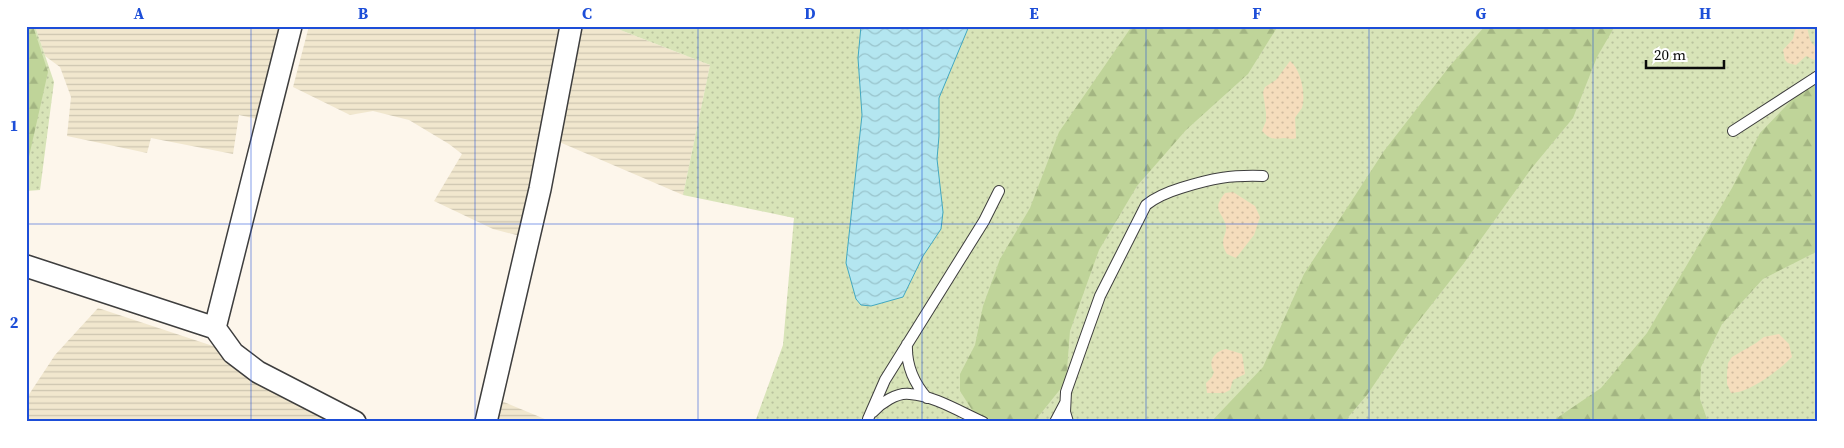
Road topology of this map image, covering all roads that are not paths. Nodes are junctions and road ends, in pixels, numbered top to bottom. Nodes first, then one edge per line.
1 (291, 26) edge
2 (571, 26) edge
3 (1818, 76) edge
4 (1733, 131) dead end
5 (1263, 176) dead end
6 (1000, 191) dead end
7 (26, 266) edge
8 (214, 328) junction
9 (907, 343) junction
10 (927, 398) junction
11 (1066, 400) junction
12 (866, 420) edge
13 (355, 422) edge
14 (486, 422) edge
15 (983, 422) edge
16 (1056, 422) edge
17 (1068, 422) edge

1 - 8 street
2 - 14 street
3 - 4 lane
5 - 11 lane
6 - 9 lane
7 - 8 street
8 - 13 street
9 - 10 lane
9 - 12 lane
10 - 12 lane
10 - 15 lane
11 - 16 lane
11 - 17 lane

